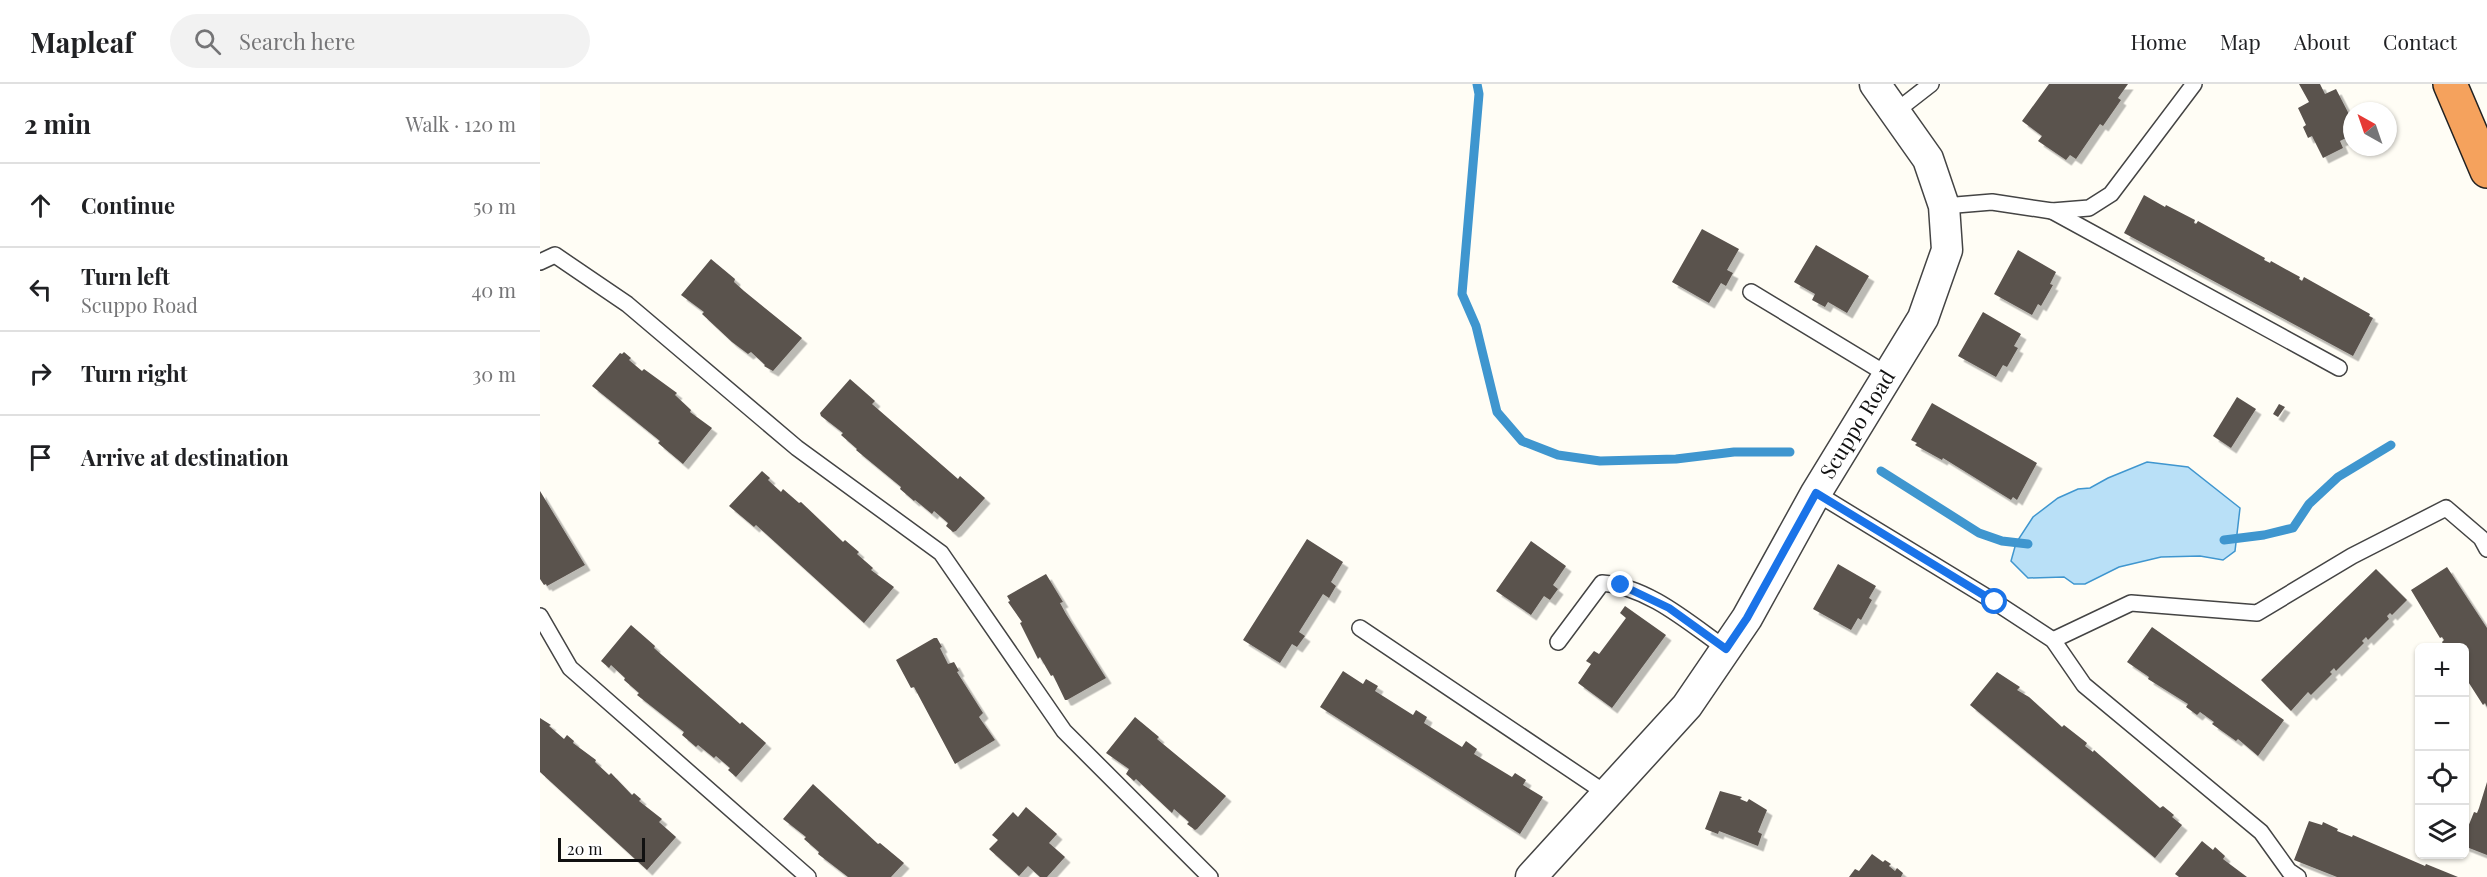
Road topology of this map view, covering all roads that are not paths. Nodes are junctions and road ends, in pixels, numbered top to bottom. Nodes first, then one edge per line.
1 (1875, 84) edge
2 (1931, 84) edge
3 (2194, 84) edge
4 (2450, 84) edge
5 (1895, 112) junction
6 (2487, 171) edge
7 (1944, 206) junction
8 (2052, 211) junction
9 (540, 262) edge
10 (1750, 292) dead end
11 (2340, 368) dead end
12 (1888, 375) junction
13 (1816, 493) junction
14 (2487, 549) edge
15 (540, 616) edge
16 (1360, 628) dead end
17 (2053, 640) junction
18 (1558, 642) dead end
19 (1726, 649) junction
20 (1607, 794) junction
21 (808, 877) edge
22 (1210, 877) edge
23 (1531, 877) edge
24 (2298, 877) edge

1 - 5 street, Scuppo Road
2 - 5 lane
3 - 8 lane
4 - 6 highway
5 - 7 street, Scuppo Road
7 - 8 lane
7 - 12 street, Scuppo Road
8 - 11 lane
9 - 22 lane
10 - 12 lane
12 - 13 street, Scuppo Road
13 - 17 lane
13 - 19 street, Scuppo Road
14 - 17 lane
15 - 21 lane
16 - 20 lane
17 - 24 lane
18 - 19 lane
19 - 20 street, Scuppo Road
20 - 23 street, Scuppo Road

